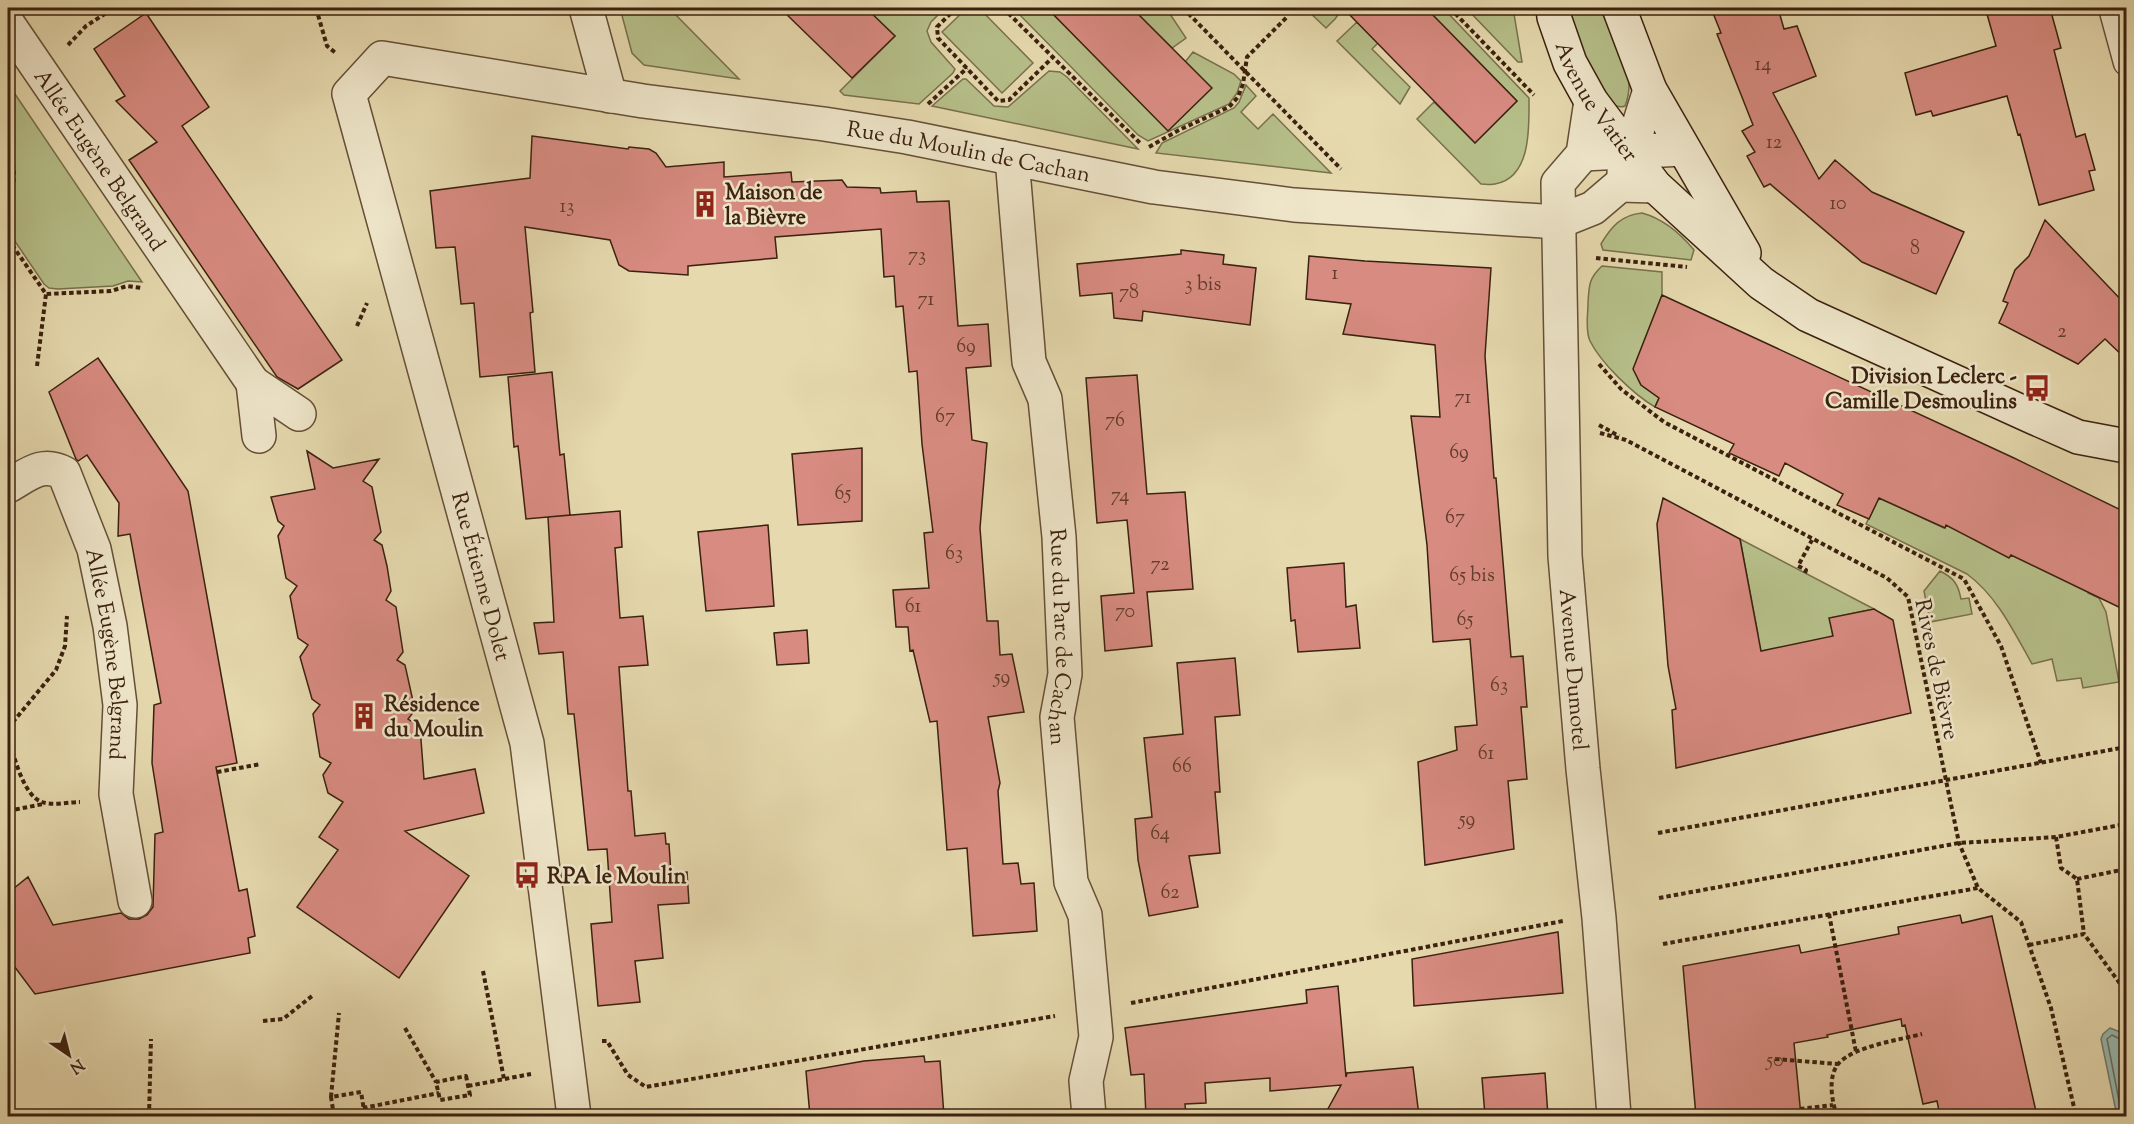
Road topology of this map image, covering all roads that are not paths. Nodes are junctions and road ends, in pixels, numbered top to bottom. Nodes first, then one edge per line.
1 (586, 8) edge
2 (1553, 8) edge
3 (1619, 8) edge
4 (2111, 8) edge
5 (8, 24) edge
6 (382, 58) joint
7 (2127, 63) edge
8 (1650, 90) junction
9 (610, 96) junction
10 (1591, 101) junction
11 (1683, 149) junction
12 (1630, 152) junction
13 (1583, 154) junction
14 (1012, 158) junction
15 (1620, 185) junction
16 (1655, 186) junction
17 (1558, 222) junction
18 (1761, 283) junction
19 (253, 383) junction
20 (299, 414) dead end
21 (259, 436) dead end
22 (2127, 446) edge
23 (8, 486) edge
24 (135, 901) dead end
25 (574, 1116) edge
26 (1089, 1116) edge
27 (1614, 1116) edge

1 - 9 street
2 - 10 street, Avenue Vatier
3 - 8 street
4 - 7 lane
5 - 19 street, Allée Eugène Belgrand
6 - 9 street, Rue du Moulin de Cachan
6 - 25 street, Rue Étienne Dolet
8 - 11 street
8 - 12 street
9 - 14 street, Rue du Moulin de Cachan
10 - 12 street, Avenue Vatier
10 - 13 street
11 - 12 street
11 - 18 street
12 - 13 street
12 - 15 street
12 - 16 street, Avenue Vatier
13 - 17 street, Avenue Dumotel
14 - 17 street, Rue du Moulin de Cachan
14 - 26 street, Rue du Parc de Cachan
15 - 16 street
15 - 17 street
16 - 18 street, Avenue Vatier
17 - 27 street, Avenue Dumotel
18 - 22 street, Avenue Vatier
19 - 20 street, Allée Eugène Belgrand
19 - 21 street, Allée Eugène Belgrand
23 - 24 street, Allée Eugène Belgrand

